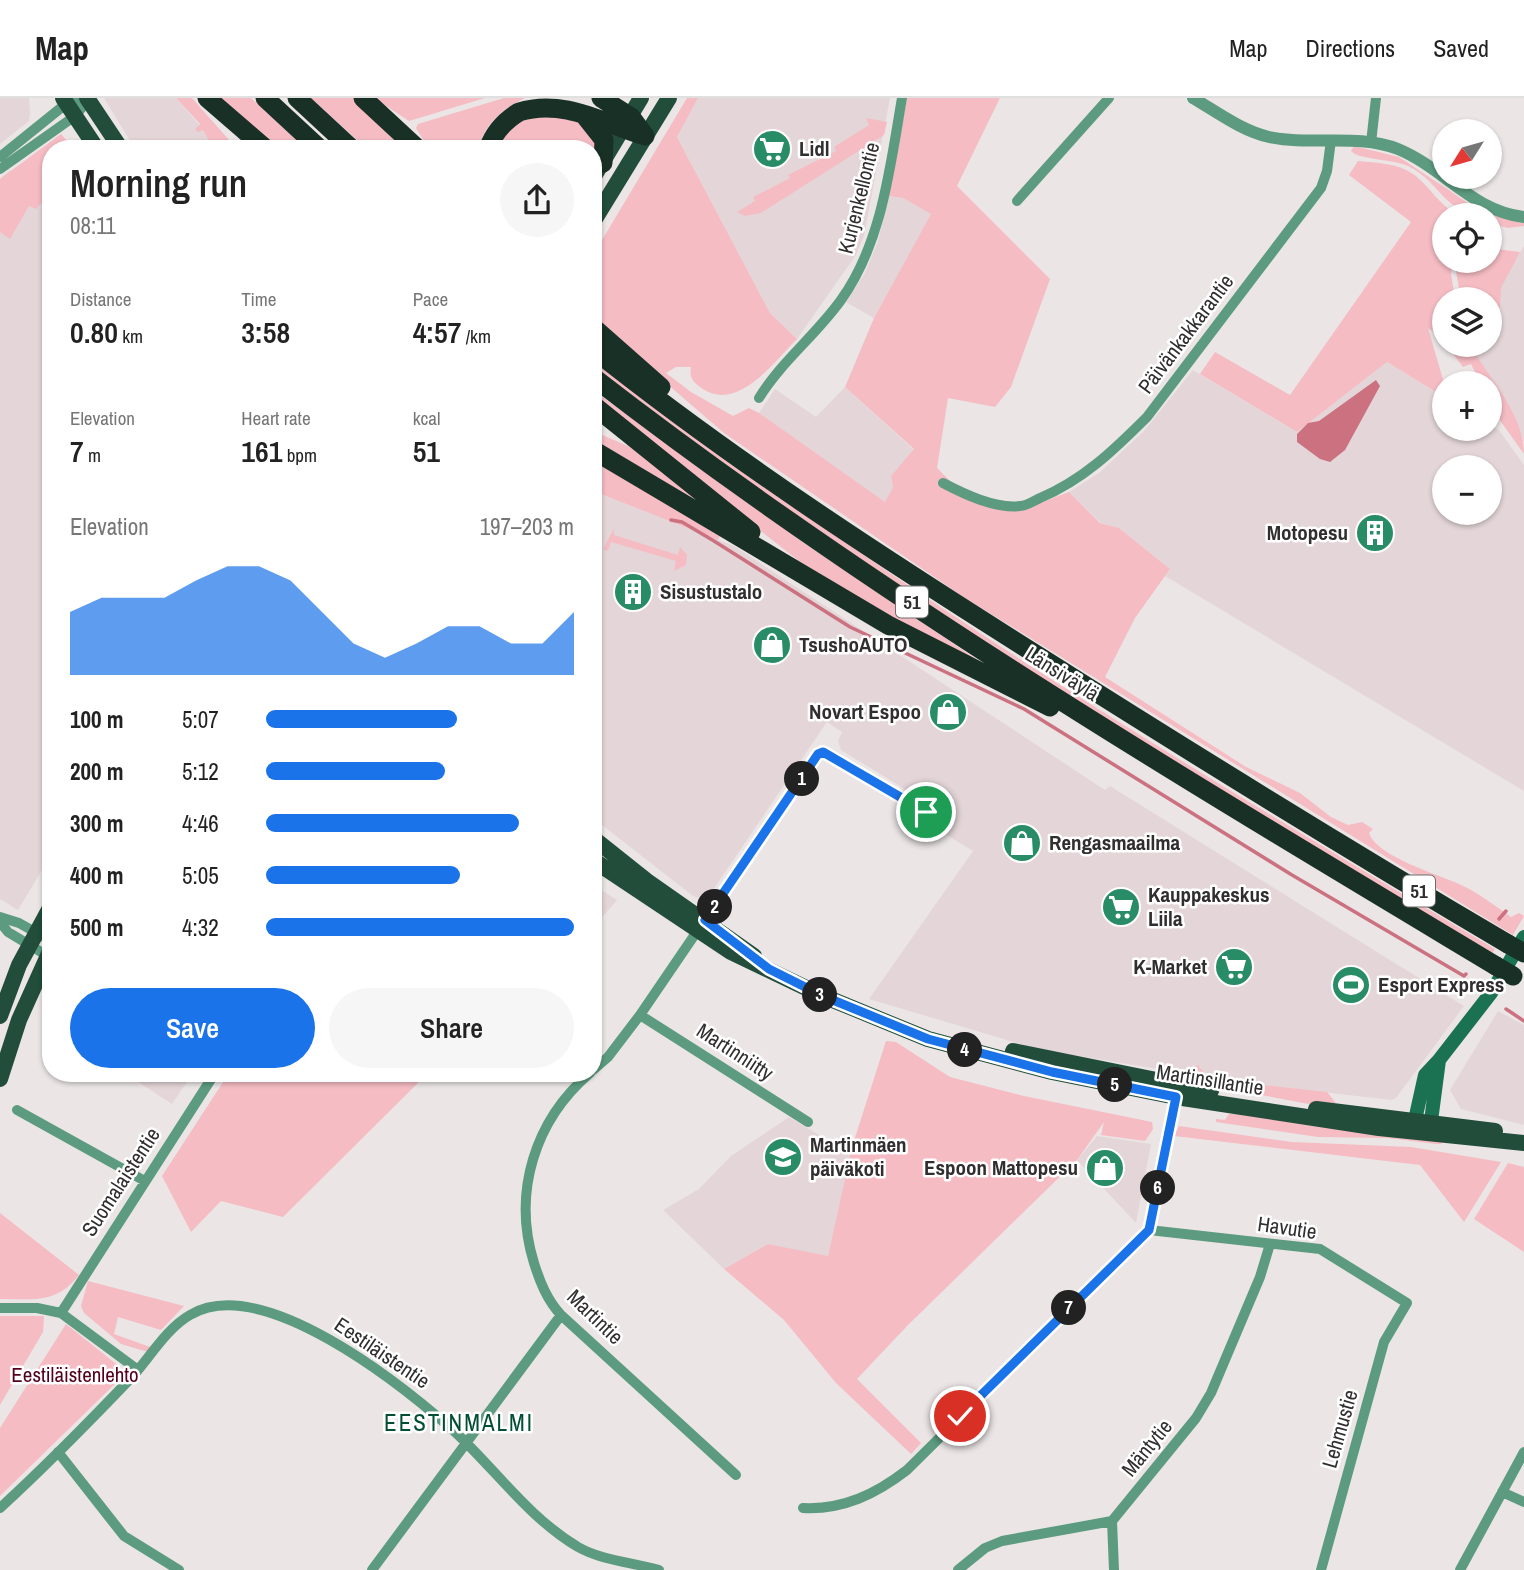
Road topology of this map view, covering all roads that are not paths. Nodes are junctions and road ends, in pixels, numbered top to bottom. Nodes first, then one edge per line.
1 (205, 98) edge
2 (265, 98) edge
3 (297, 98) edge
4 (363, 98) edge
5 (601, 98) edge
6 (641, 98) edge
7 (670, 98) edge
8 (902, 98) edge
9 (1109, 98) edge
10 (1193, 98) edge
11 (1376, 98) edge
12 (87, 99) edge
13 (571, 104) junction
14 (68, 106) edge
15 (627, 123) junction
16 (645, 136) junction
17 (91, 140) edge
18 (115, 140) edge
19 (241, 140) edge
20 (256, 140) edge
21 (310, 140) edge
22 (342, 140) edge
23 (408, 140) edge
24 (492, 140) edge
25 (1331, 140) junction
26 (1371, 143) junction
27 (0, 157) edge
28 (602, 160) edge
29 (602, 164) edge
30 (0, 169) edge
31 (1017, 201) dead end
32 (602, 207) edge
33 (1524, 217) edge
34 (602, 335) edge
35 (602, 356) edge
36 (602, 384) edge
37 (759, 398) dead end
38 (602, 412) edge
39 (602, 455) edge
40 (943, 484) dead end
41 (798, 497) junction
42 (820, 583) junction
43 (932, 812) dead end
44 (1241, 812) junction
45 (602, 845) edge
46 (602, 866) edge
47 (0, 919) edge
48 (42, 921) edge
49 (701, 926) junction
50 (32, 938) junction
51 (42, 945) edge
52 (1519, 945) edge
53 (42, 969) edge
54 (1519, 979) edge
55 (640, 1014) junction
56 (0, 1016) edge
57 (602, 1062) edge
58 (0, 1079) edge
59 (209, 1082) edge
60 (579, 1082) edge
61 (1177, 1091) junction
62 (18, 1110) dead end
63 (808, 1122) dead end
64 (1423, 1124) junction
65 (1520, 1142) edge
66 (143, 1181) junction
67 (1149, 1230) junction
68 (1270, 1244) junction
69 (1407, 1303) joint
70 (0, 1308) edge
71 (61, 1313) junction
72 (561, 1315) junction
73 (138, 1370) junction
74 (467, 1444) junction
75 (58, 1452) junction
76 (1524, 1452) edge
77 (736, 1475) dead end
78 (1502, 1492) junction
79 (1524, 1502) edge
80 (0, 1508) edge
81 (803, 1508) dead end
82 (1112, 1521) junction
83 (179, 1570) edge
84 (372, 1570) edge
85 (659, 1570) edge
86 (958, 1570) edge
87 (1114, 1570) edge
88 (1321, 1570) edge
89 (1460, 1570) edge

1 - 19 highway
1 - 20 highway
2 - 21 highway
3 - 22 highway
4 - 23 highway
5 - 15 highway
6 - 15 main road
7 - 16 main road
8 - 37 street, Kurjenkellontie
9 - 31 street
10 - 25 street
11 - 26 street
12 - 14 street
12 - 18 main road
13 - 15 highway
13 - 24 highway
13 - 28 highway
14 - 17 main road
14 - 27 street
14 - 30 street
15 - 16 highway
15 - 29 main road
16 - 32 main road
25 - 26 street
25 - 40 street, Päivänkakkarantie
26 - 33 street
34 - 41 highway
35 - 41 highway, Länsiväylä / 51
36 - 44 highway, Länsiväylä / 51
38 - 42 highway
39 - 42 highway
41 - 52 highway, Länsiväylä / 51
42 - 44 highway
43 - 49 street, Martintie
44 - 54 highway, Länsiväylä / 51, bridge
45 - 49 main road, Martinsillantie
46 - 49 main road, Martinsillantie
47 - 50 street
48 - 50 main road
49 - 55 street, Martintie
49 - 61 main road, Martinsillantie
50 - 51 street
50 - 56 main road
52 - 64 main road
53 - 58 main road
55 - 57 street, Martintie
55 - 63 street, Martinniitty
59 - 66 street, Suomalaistentie
60 - 72 street, Martintie
61 - 64 main road, Martinsillantie
61 - 67 street
62 - 66 street
64 - 65 main road, Martinsillantie
66 - 71 street, Suomalaistentie
67 - 68 street, Havutie
67 - 81 street
68 - 69 street, Havutie
68 - 82 street, Mäntytie
69 - 88 street, Lehmustie
70 - 71 street
71 - 73 street
72 - 74 street
72 - 77 street, Martintie
73 - 74 street, Eestiläistentie
73 - 75 street, Eestiläistentie
74 - 84 street
74 - 85 street, Eestiläistentie
75 - 80 street, Eestiläistentie
75 - 83 street
76 - 78 street
78 - 79 street
78 - 89 street
82 - 86 street
82 - 87 street

